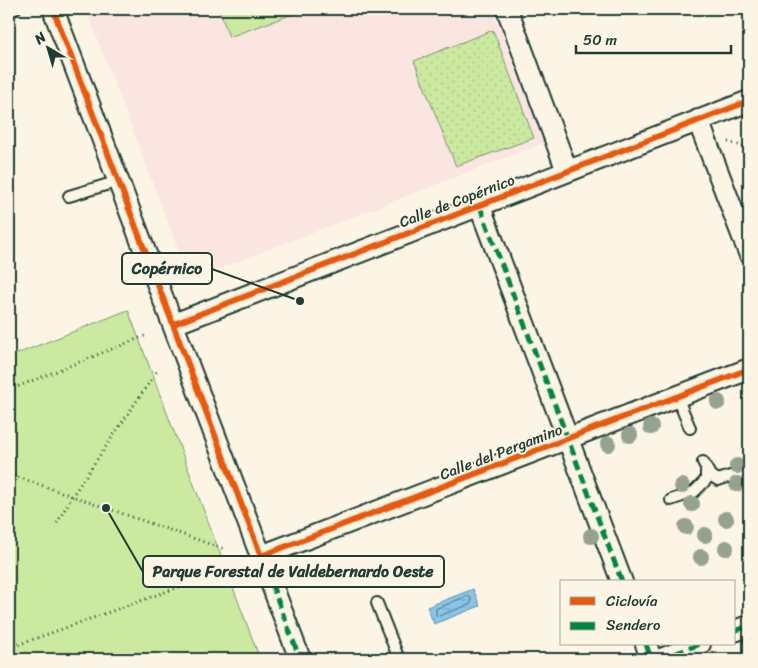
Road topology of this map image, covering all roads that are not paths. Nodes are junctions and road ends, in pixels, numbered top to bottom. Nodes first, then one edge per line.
1 (15, 9) edge
2 (53, 9) edge
3 (507, 9) edge
4 (9, 11) edge
5 (749, 101) edge
6 (698, 120) junction
7 (567, 171) junction
8 (119, 181) junction
9 (69, 196) dead end
10 (480, 207) junction
11 (749, 253) edge
12 (174, 324) junction
13 (749, 369) edge
14 (678, 397) junction
15 (690, 428) dead end
16 (568, 440) junction
17 (749, 470) edge
18 (671, 500) dead end
19 (261, 556) junction
20 (621, 580) edge
21 (376, 603) dead end
22 (749, 626) edge
23 (736, 630) edge
24 (647, 646) edge
25 (695, 646) edge
26 (300, 659) edge
27 (399, 659) edge
28 (652, 659) edge
29 (661, 659) edge

1 - 4 lane
2 - 8 street
3 - 7 street
5 - 6 street, Calle de Copérnico
6 - 7 street, Calle de Copérnico
6 - 11 street
7 - 10 street, Calle de Copérnico
8 - 9 lane
8 - 12 street
10 - 12 street, Calle de Copérnico
10 - 16 street, Calle del Pergamino
12 - 19 street
13 - 14 street, Calle del Pergamino
14 - 15 lane
14 - 16 street, Calle del Pergamino
16 - 19 street, Calle del Pergamino
16 - 20 street, Calle del Pergamino
17 - 18 lane
19 - 26 street
21 - 27 lane
22 - 23 street
24 - 28 street
25 - 29 street

